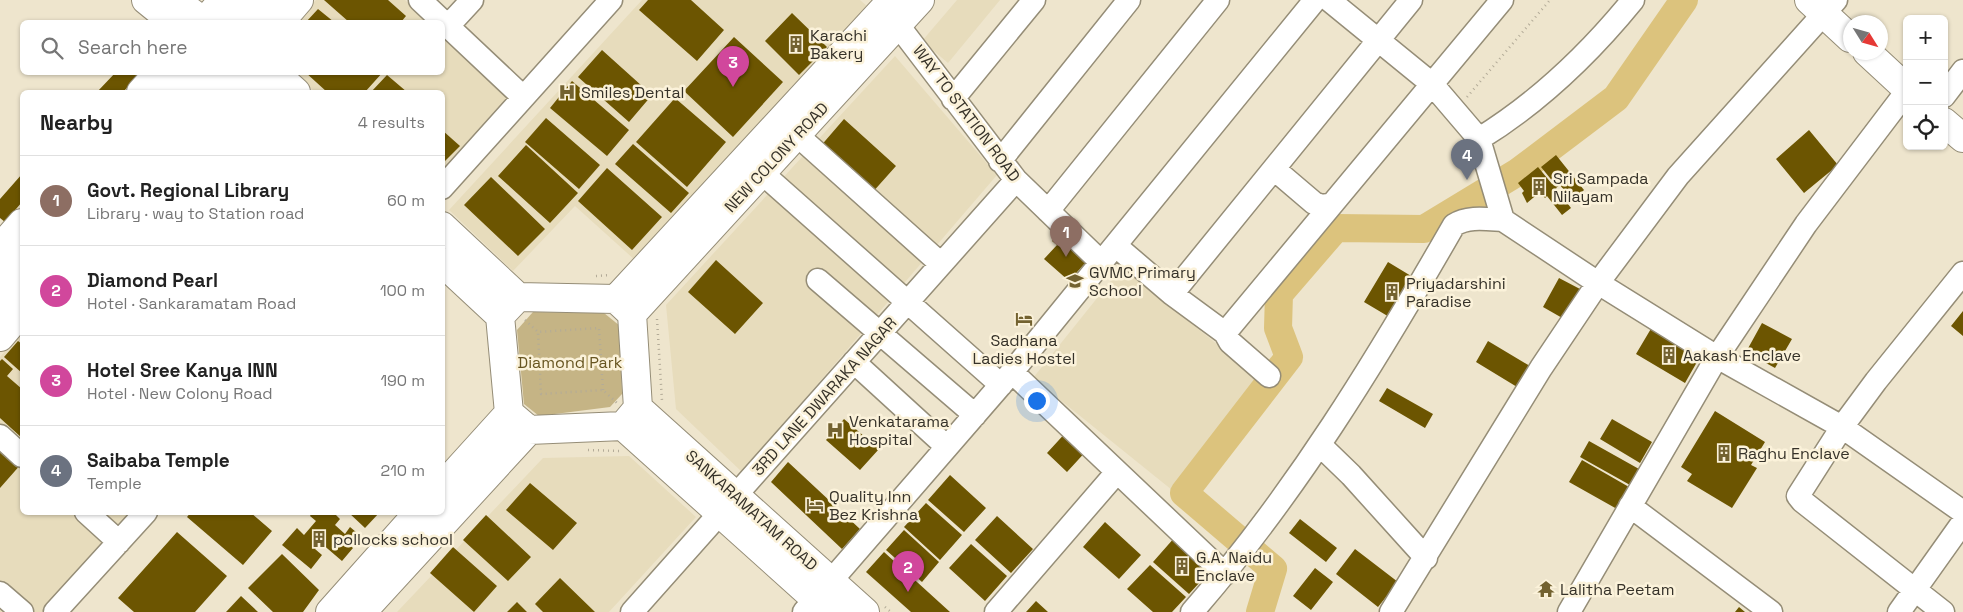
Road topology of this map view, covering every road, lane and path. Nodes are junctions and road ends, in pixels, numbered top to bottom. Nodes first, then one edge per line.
1 (146, 0) edge
2 (175, 0) edge
3 (223, 0) edge
4 (246, 0) edge
5 (273, 0) edge
6 (299, 0) edge
7 (420, 0) edge
8 (472, 0) edge
9 (611, 0) edge
10 (920, 0) edge
11 (1034, 0) edge
12 (1129, 0) edge
13 (1218, 0) edge
14 (1314, 0) edge
15 (1329, 0) edge
16 (1411, 0) edge
17 (1502, 0) edge
18 (1550, 0) edge
19 (1634, 0) edge
20 (1823, 5) edge
21 (889, 8) edge
22 (171, 20) edge
23 (201, 20) edge
24 (206, 20) edge
25 (228, 20) edge
26 (255, 20) edge
27 (282, 20) edge
28 (442, 20) edge
29 (445, 23) edge
30 (448, 26) junction
31 (1843, 29) edge
32 (1378, 40) junction
33 (1875, 60) edge
34 (1963, 71) edge
35 (156, 75) edge
36 (179, 75) edge
37 (205, 75) edge
38 (234, 75) edge
39 (240, 75) edge
40 (277, 75) edge
41 (1432, 84) junction
42 (1903, 86) edge
43 (143, 90) edge
44 (166, 90) edge
45 (193, 90) edge
46 (220, 90) edge
47 (258, 90) edge
48 (294, 90) edge
49 (1948, 91) edge
50 (1903, 95) edge
51 (523, 97) junction
52 (953, 99) junction
53 (1454, 112) junction
54 (1948, 125) edge
55 (797, 135) junction
56 (1963, 138) edge
57 (1480, 139) junction
58 (1000, 161) junction
59 (1274, 169) junction
60 (762, 172) junction
61 (1016, 180) junction
62 (445, 185) edge
63 (1329, 205) junction
64 (1048, 210) junction
65 (1503, 220) junction
66 (445, 230) edge
67 (11, 236) edge
68 (1109, 255) junction
69 (445, 264) edge
70 (941, 264) junction
71 (1963, 273) edge
72 (0, 276) edge
73 (592, 276) dead end
74 (818, 280) dead end
75 (1598, 283) junction
76 (20, 284) edge
77 (1172, 294) junction
78 (630, 300) junction
79 (908, 301) junction
80 (509, 306) junction
81 (0, 307) edge
82 (20, 313) edge
83 (880, 332) junction
84 (1225, 333) junction
85 (0, 337) edge
86 (1716, 357) junction
87 (854, 362) junction
88 (1269, 376) dead end
89 (1006, 378) junction
90 (603, 390) joint
91 (509, 413) junction
92 (975, 415) junction
93 (636, 423) junction
94 (1842, 427) junction
95 (529, 430) junction
96 (0, 436) edge
97 (1320, 445) junction
98 (947, 447) junction
99 (581, 450) dead end
100 (20, 454) edge
101 (1117, 472) junction
102 (445, 484) edge
103 (728, 504) junction
104 (1630, 506) junction
105 (1963, 512) edge
106 (89, 515) edge
107 (143, 515) edge
108 (416, 515) edge
109 (1963, 522) edge
110 (119, 542) junction
111 (1426, 558) junction
112 (1225, 574) junction
113 (1915, 590) junction
114 (0, 592) edge
115 (820, 601) edge
116 (874, 609) edge
117 (22, 612) edge
118 (55, 612) edge
119 (330, 612) edge
120 (362, 612) edge
121 (632, 612) edge
122 (891, 612) edge
123 (996, 612) edge
124 (1192, 612) edge
125 (1391, 612) edge
126 (1569, 612) edge
127 (1771, 612) edge
128 (1899, 612) edge
129 (1943, 612) edge

1 - 22 main road
2 - 23 main road
3 - 24 main road
4 - 25 main road
5 - 26 main road
6 - 27 main road
7 - 28 street
8 - 30 street
9 - 51 street
10 - 21 main road, NEW COLONY ROAD
11 - 52 street
12 - 58 street
13 - 64 street
14 - 68 street
15 - 32 street
16 - 32 street
17 - 41 street
18 - 53 path
19 - 57 street
20 - 31 main road
20 - 75 street
21 - 52 street, WAY TO STATION ROAD
21 - 55 main road, NEW COLONY ROAD
21 - 78 main road, NEW COLONY ROAD
29 - 30 street
30 - 51 street
32 - 41 street
32 - 59 street
33 - 42 main road
34 - 49 street
35 - 43 main road
36 - 44 main road
37 - 45 main road
38 - 46 main road
39 - 47 main road
40 - 48 main road
41 - 53 street
41 - 63 street
50 - 86 street
51 - 62 street
52 - 58 street, WAY TO STATION ROAD
53 - 57 street
54 - 56 main road
55 - 60 main road, NEW COLONY ROAD
55 - 70 street
57 - 65 street
58 - 61 street, WAY TO STATION ROAD
59 - 63 street
59 - 77 street
60 - 78 main road, NEW COLONY ROAD
60 - 79 street
61 - 64 street, WAY TO STATION ROAD
61 - 70 street, 3RD LANE DWARAKA NAGAR
63 - 84 street
64 - 68 street, WAY TO STATION ROAD
65 - 75 street
65 - 97 street
66 - 80 main road
67 - 72 main road
68 - 77 street, WAY TO STATION ROAD
68 - 89 street
69 - 80 main road
70 - 79 street, 3RD LANE DWARAKA NAGAR
71 - 94 street
73 - 78 path
74 - 83 street
75 - 86 street
75 - 111 street
76 - 81 main road
77 - 84 street, WAY TO STATION ROAD
78 - 80 main road
78 - 93 main road
78 - 93 path
79 - 83 street, 3RD LANE DWARAKA NAGAR
79 - 89 street
80 - 91 main road
82 - 85 main road
83 - 87 street, 3RD LANE DWARAKA NAGAR
83 - 92 street
84 - 88 street, WAY TO STATION ROAD
86 - 94 street
86 - 104 street
87 - 98 street
87 - 103 street, 3RD LANE DWARAKA NAGAR
89 - 92 street
89 - 101 street
90 - 90 path
91 - 95 main road
91 - 102 main road
92 - 98 street
93 - 95 main road
93 - 99 path
93 - 103 main road, SANKARAMATAM ROAD
94 - 105 street
94 - 113 street
95 - 120 main road
96 - 100 street
97 - 111 street
97 - 112 street
98 - 115 street
101 - 112 street
101 - 123 street
103 - 115 main road, SANKARAMATAM ROAD
103 - 121 street, 3RD LANE DWARAKA NAGAR
104 - 126 street
104 - 127 street
106 - 110 street
107 - 110 street
108 - 119 main road
109 - 113 street
110 - 118 street
111 - 125 street
112 - 124 street
113 - 128 street
113 - 129 street
114 - 117 street
115 - 116 main road, SANKARAMATAM ROAD
116 - 122 path

